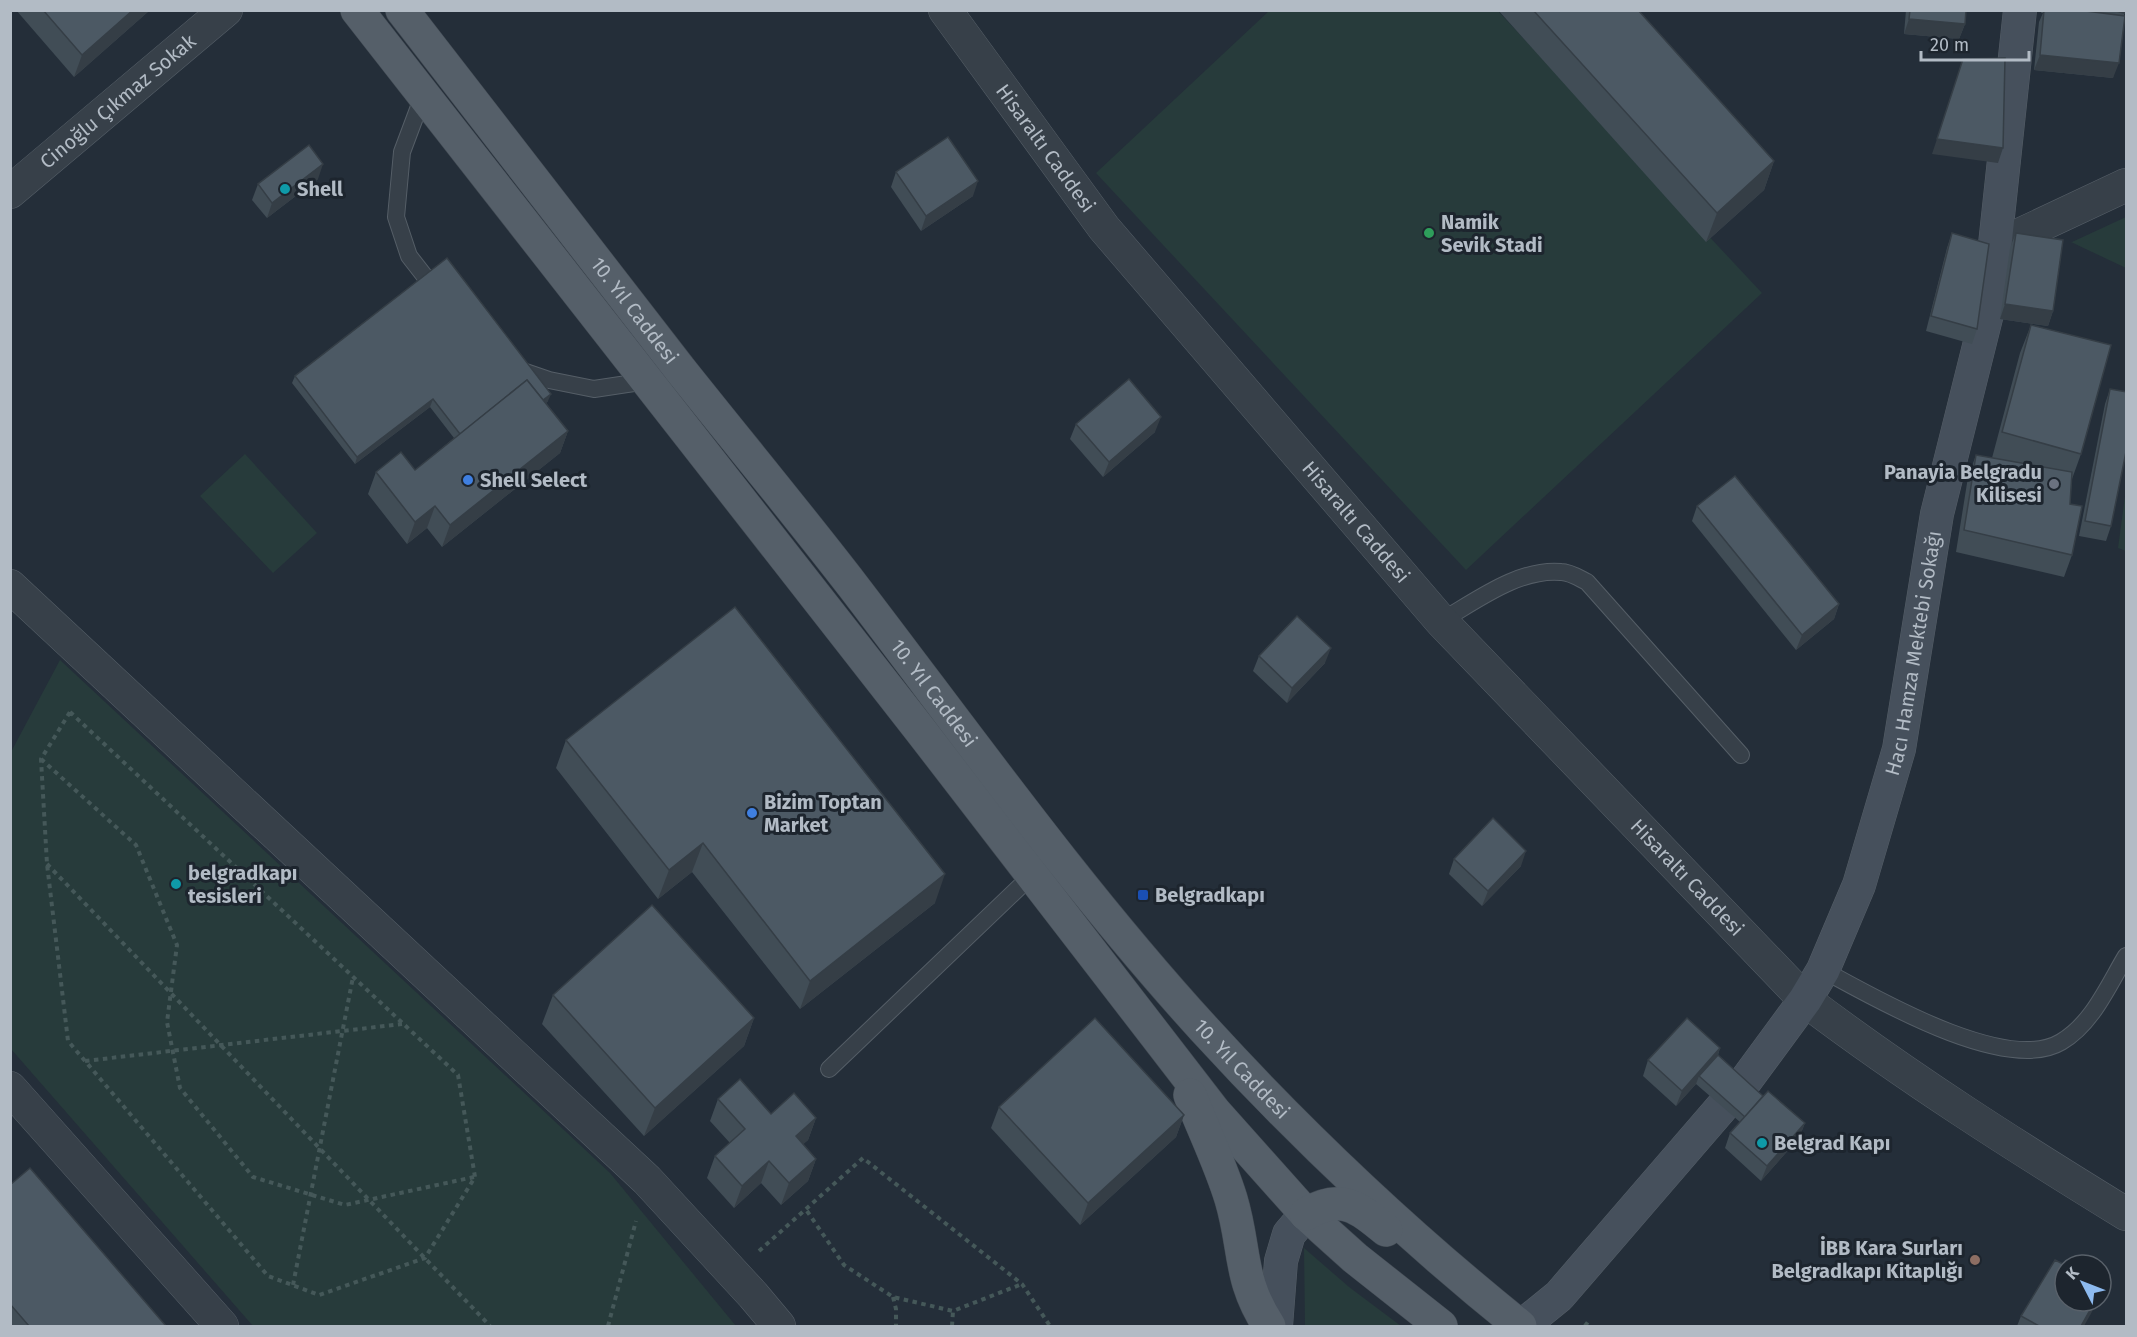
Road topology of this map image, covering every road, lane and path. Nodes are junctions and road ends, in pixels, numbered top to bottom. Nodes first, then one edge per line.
1 (225, 10) edge
2 (357, 10) edge
3 (402, 10) edge
4 (945, 10) edge
5 (2020, 10) edge
6 (423, 96) junction
7 (2127, 185) edge
8 (10, 192) edge
9 (1996, 246) junction
10 (450, 309) edge
11 (499, 362) edge
12 (647, 381) junction
13 (10, 585) edge
14 (1442, 621) junction
15 (1741, 755) dead end
16 (41, 759) junction
17 (47, 864) junction
18 (1031, 876) junction
19 (2127, 956) edge
20 (1823, 970) junction
21 (352, 976) junction
22 (170, 993) junction
23 (1805, 1000) junction
24 (404, 1024) junction
25 (342, 1032) junction
26 (221, 1046) junction
27 (172, 1051) junction
28 (84, 1061) junction
29 (1179, 1068) junction
30 (829, 1069) dead end
31 (10, 1088) edge
32 (319, 1148) junction
33 (475, 1177) junction
34 (647, 1179) junction
35 (311, 1195) junction
36 (369, 1200) junction
37 (807, 1211) junction
38 (1306, 1214) junction
39 (2127, 1214) edge
40 (1425, 1247) junction
41 (425, 1258) junction
42 (734, 1273) junction
43 (1023, 1284) junction
44 (293, 1285) junction
45 (892, 1297) junction
46 (953, 1311) junction
47 (1590, 1319) dead end
48 (222, 1326) edge
49 (490, 1326) edge
50 (608, 1326) edge
51 (779, 1326) edge
52 (896, 1326) edge
53 (952, 1326) edge
54 (1050, 1326) edge
55 (1269, 1326) edge
56 (1276, 1326) edge
57 (1442, 1326) edge
58 (1521, 1326) edge
59 (1585, 1326) edge

1 - 8 street, Cinoğlu Çıkmaz Sokak
2 - 6 main road, 10. Yıl Caddesi
3 - 40 main road, 10. Yıl Caddesi
4 - 14 street, Hisaraltı Caddesi
5 - 9 street, Hacı Hamza Mektebi Sokağı
6 - 10 lane
6 - 12 main road, 10. Yıl Caddesi
7 - 9 street
9 - 20 street, Hacı Hamza Mektebi Sokağı
11 - 12 lane
12 - 18 main road, 10. Yıl Caddesi
13 - 34 street
14 - 15 lane
14 - 23 street, Hisaraltı Caddesi
16 - 17 path
16 - 21 path
16 - 22 path
17 - 22 path
17 - 28 path
18 - 29 main road, 10. Yıl Caddesi
18 - 30 lane
19 - 20 lane
20 - 23 street, Hacı Hamza Mektebi Sokağı
21 - 24 path
21 - 25 path
22 - 26 path
22 - 27 path
23 - 39 street, Hisaraltı Caddesi
23 - 58 street, Hacı Hamza Mektebi Sokağı
24 - 25 path
24 - 33 path
25 - 26 path
25 - 32 path
26 - 27 path
26 - 32 path
27 - 28 path
27 - 35 path
28 - 44 path
29 - 38 main road, 10. Yıl Caddesi
29 - 55 main road
31 - 48 street
32 - 35 path
32 - 36 path
33 - 36 path
33 - 41 path
34 - 42 street
34 - 50 path
35 - 36 path
35 - 44 path
36 - 41 path
37 - 42 path
37 - 43 path
37 - 45 path
38 - 40 main road
38 - 56 street
38 - 57 main road, 10. Yıl Caddesi
40 - 58 main road, 10. Yıl Caddesi
41 - 44 path
41 - 49 path
42 - 51 street
43 - 46 path
43 - 54 path
45 - 46 path
45 - 52 path
46 - 53 path
47 - 59 path

